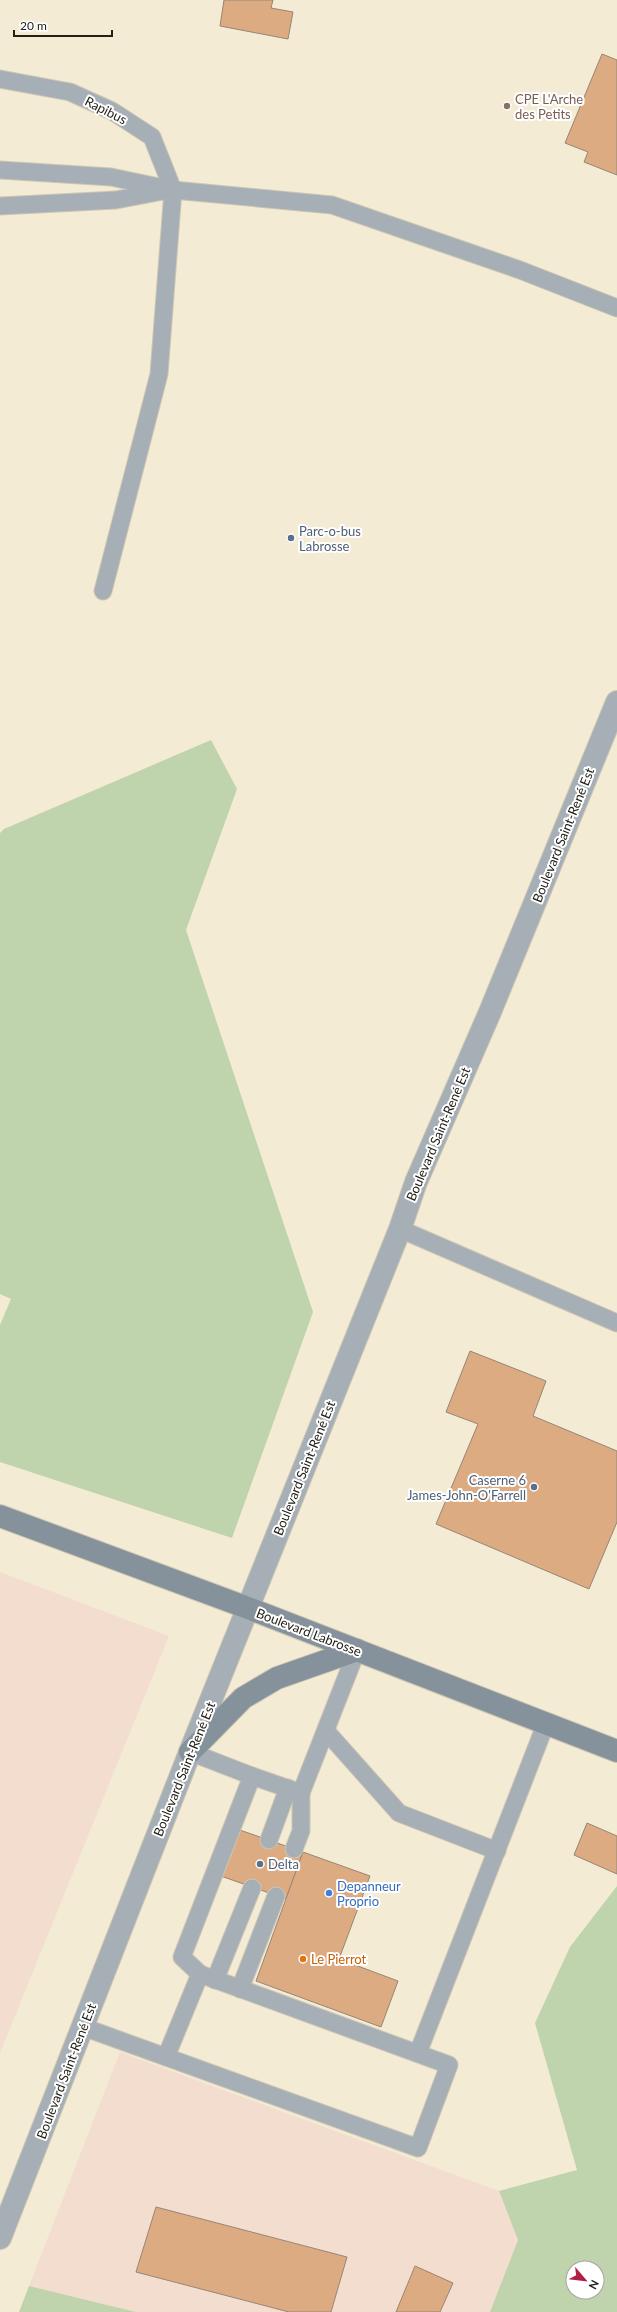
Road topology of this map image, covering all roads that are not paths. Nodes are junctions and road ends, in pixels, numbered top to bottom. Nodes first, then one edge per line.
1 (0, 79) edge
2 (0, 170) edge
3 (173, 190) junction
4 (0, 206) edge
5 (617, 308) edge
6 (103, 591) dead end
7 (617, 702) edge
8 (400, 1229) junction
9 (617, 1323) edge
10 (0, 1516) edge
11 (248, 1608) junction
12 (357, 1650) junction
13 (546, 1723) junction
14 (326, 1731) junction
15 (617, 1751) edge
16 (190, 1752) junction
17 (252, 1776) junction
18 (294, 1790) junction
19 (269, 1840) dead end
20 (294, 1849) dead end
21 (497, 1851) junction
22 (252, 1888) dead end
23 (276, 1896) dead end
24 (208, 1977) junction
25 (240, 1989) junction
26 (83, 2027) junction
27 (418, 2053) junction
28 (166, 2057) junction
29 (0, 2238) edge

1 - 3 lane, Rapibus
2 - 3 lane
3 - 4 lane
3 - 5 lane
3 - 6 lane
7 - 8 street, Boulevard Saint-René Est
8 - 9 lane
8 - 11 street, Boulevard Saint-René Est
10 - 11 main road, Boulevard Labrosse
11 - 12 main road, Boulevard Labrosse
11 - 16 street, Boulevard Saint-René Est
12 - 13 main road, Boulevard Labrosse
12 - 14 lane
12 - 16 main road
13 - 15 main road, Boulevard Labrosse
13 - 21 lane
14 - 18 lane
14 - 21 lane
16 - 17 lane
16 - 26 street, Boulevard Saint-René Est
17 - 18 lane
17 - 24 lane
18 - 19 lane
18 - 20 lane
21 - 27 lane
22 - 24 lane
23 - 25 lane
24 - 25 lane
24 - 28 lane
25 - 27 lane
26 - 28 lane
26 - 29 street, Boulevard Saint-René Est
27 - 28 lane

